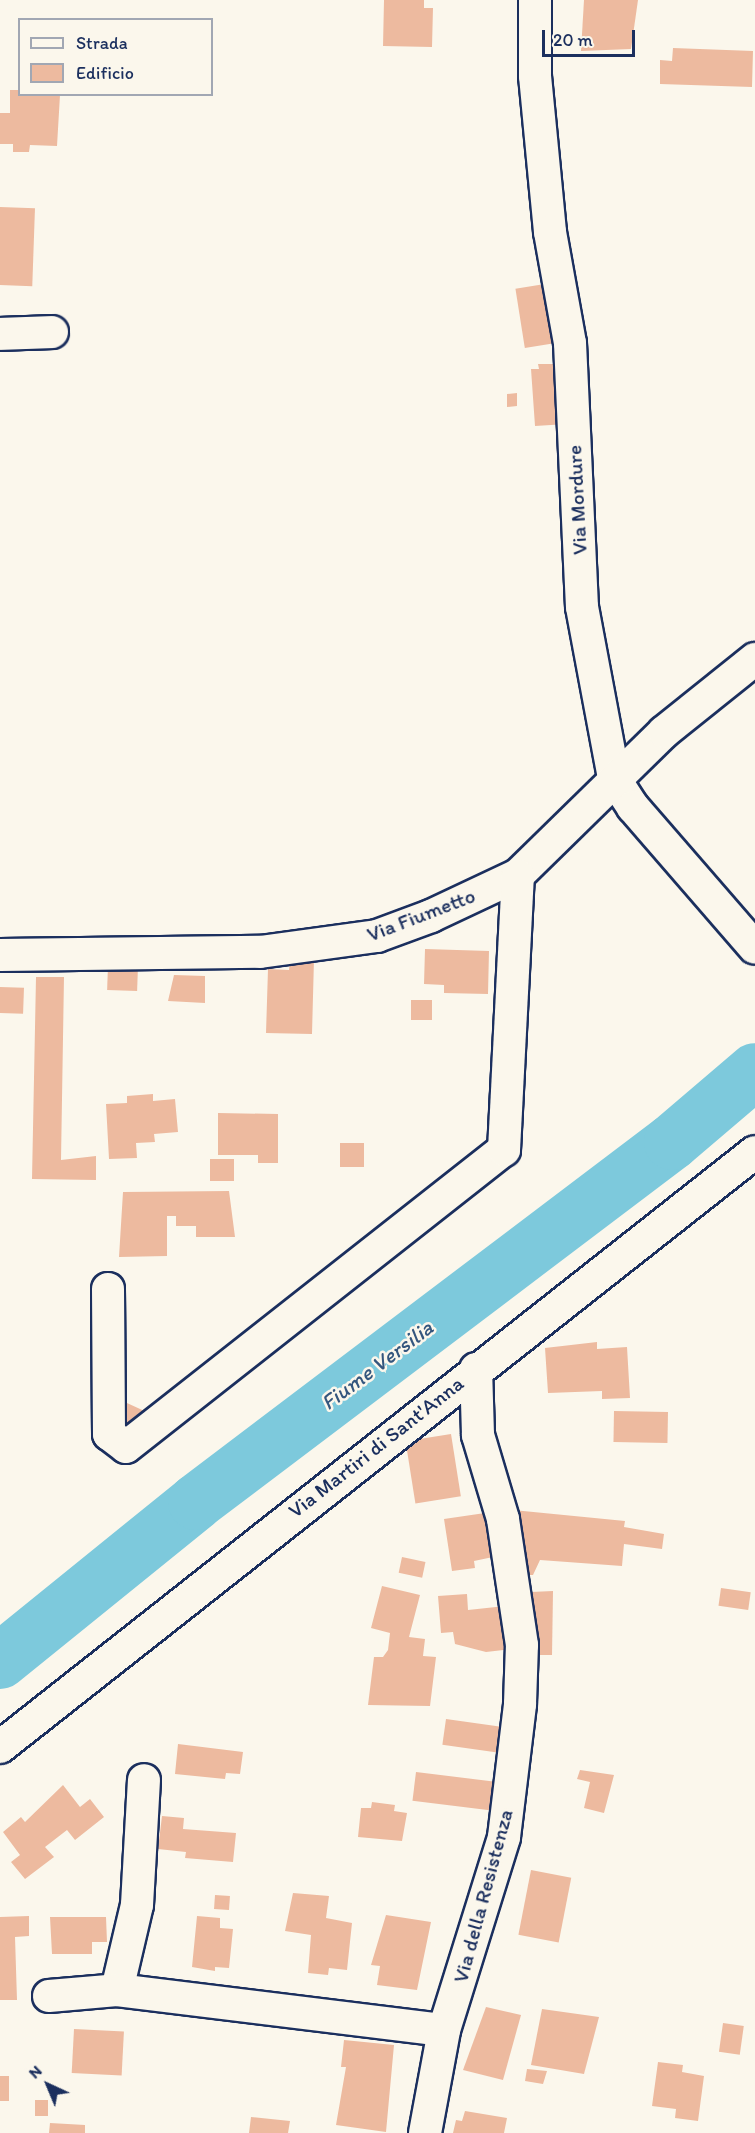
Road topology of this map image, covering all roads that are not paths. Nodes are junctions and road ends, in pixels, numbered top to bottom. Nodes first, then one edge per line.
1 (535, 0) edge
2 (52, 332) dead end
3 (0, 334) edge
4 (755, 659) edge
5 (614, 778) junction
6 (518, 875) junction
7 (755, 948) edge
8 (0, 955) edge
9 (755, 1152) edge
10 (108, 1289) dead end
11 (476, 1369) junction
12 (0, 1747) edge
13 (144, 1780) dead end
14 (117, 1990) junction
15 (49, 1996) dead end
16 (444, 2030) junction
17 (425, 2133) edge

1 - 5 street, Via Mordure
2 - 3 street
4 - 5 street, Via Fiumetto
5 - 6 street, Via Fiumetto
5 - 7 street, Via Mordure
6 - 8 street, Via Fiumetto
6 - 10 street
9 - 11 street, Via Martiri di Sant'Anna
11 - 12 street, Via Martiri di Sant'Anna
11 - 16 street, Via della Resistenza
13 - 14 street
14 - 15 street
14 - 16 street
16 - 17 street, Via della Resistenza

